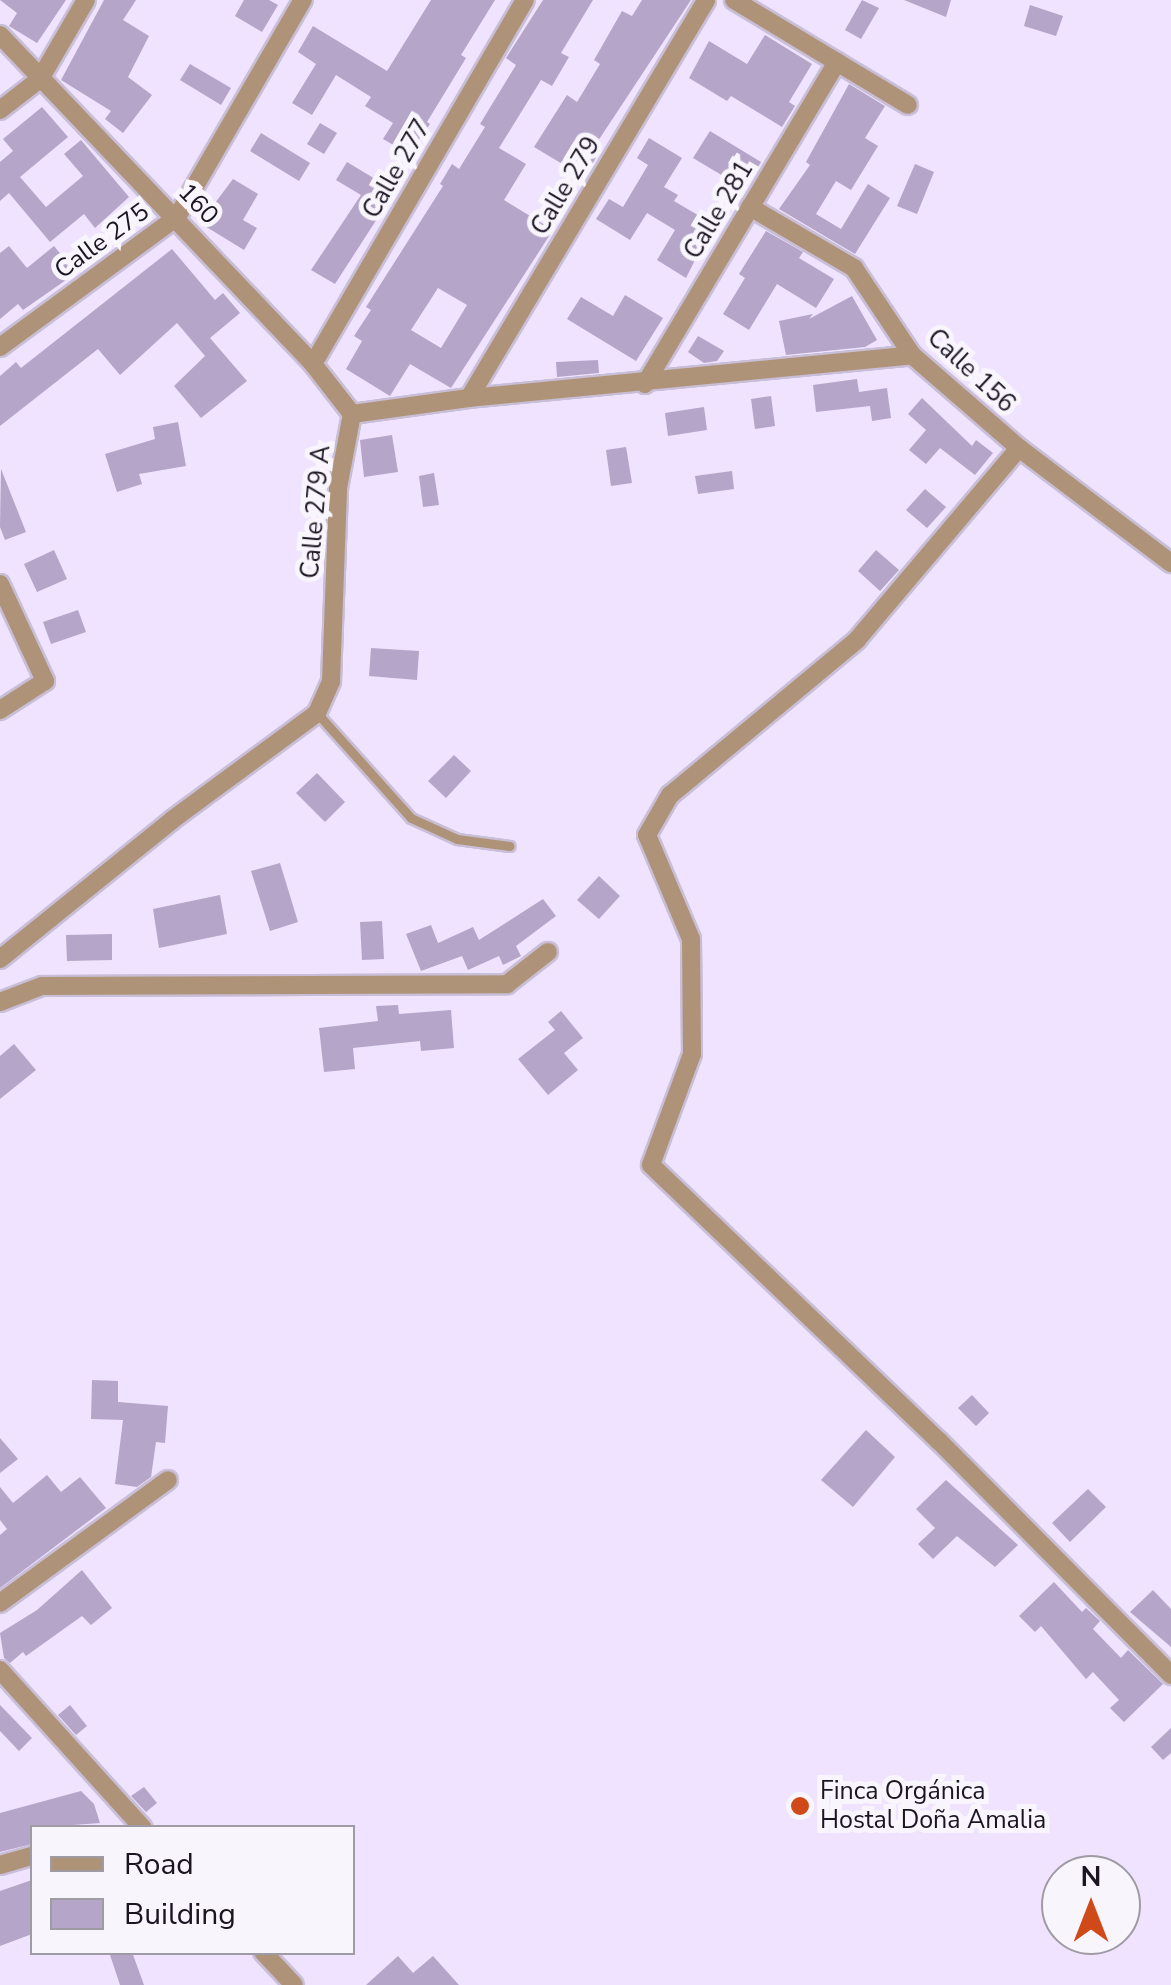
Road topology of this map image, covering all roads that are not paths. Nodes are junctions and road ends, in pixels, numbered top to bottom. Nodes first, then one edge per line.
1 (86, 0) edge
2 (303, 0) edge
3 (524, 0) edge
4 (706, 0) edge
5 (734, 0) edge
6 (0, 36) edge
7 (837, 62) junction
8 (40, 78) junction
9 (908, 105) dead end
10 (0, 110) edge
11 (750, 208) junction
12 (177, 217) junction
13 (0, 347) edge
14 (912, 355) junction
15 (314, 364) junction
16 (645, 384) junction
17 (469, 398) junction
18 (352, 414) junction
19 (1019, 448) junction
20 (1171, 563) edge
21 (0, 584) edge
22 (0, 710) edge
23 (317, 713) junction
24 (510, 846) dead end
25 (548, 952) dead end
26 (0, 959) edge
27 (0, 1002) edge
28 (168, 1480) dead end
29 (0, 1603) edge
30 (0, 1670) edge
31 (1171, 1675) edge
32 (136, 1825) edge
33 (30, 1857) edge
34 (0, 1865) edge
35 (266, 1955) edge
36 (294, 1985) edge

1 - 8 street
2 - 12 street, Calle 275
3 - 15 street, Calle 277
4 - 17 street, Calle 279
5 - 7 street
6 - 8 street, 160
7 - 9 street
7 - 11 street, Calle 281
8 - 10 street
8 - 12 street, 160
11 - 14 street, Calle 156
11 - 16 street, Calle 281
12 - 13 street, Calle 275
12 - 15 street, 160
14 - 16 street, Calle 279 A
14 - 19 street, Calle 156
15 - 18 street, 160
16 - 17 street, Calle 279 A
17 - 18 street, Calle 279 A
18 - 23 street, Calle 279 A
19 - 20 street, Calle 156
19 - 31 street
21 - 22 street
23 - 24 lane
23 - 26 street
25 - 27 street
28 - 29 street
30 - 32 street
33 - 34 street
35 - 36 street

